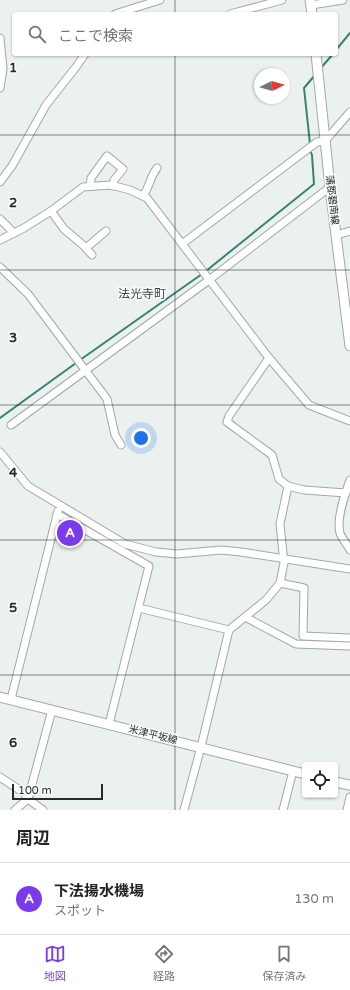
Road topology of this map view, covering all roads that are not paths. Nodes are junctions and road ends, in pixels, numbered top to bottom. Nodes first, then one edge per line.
1 (160, 0) edge
2 (282, 0) edge
3 (343, 0) edge
4 (311, 6) edge
5 (121, 12) edge
6 (237, 12) edge
7 (0, 38) edge
8 (1, 56) edge
9 (84, 56) edge
10 (316, 56) edge
11 (0, 88) edge
12 (350, 112) edge
13 (325, 141) junction
14 (157, 168) dead end
15 (0, 182) edge
16 (90, 186) junction
17 (113, 186) junction
18 (330, 187) junction
19 (144, 196) junction
20 (51, 211) junction
21 (0, 218) edge
22 (106, 231) dead end
23 (350, 232) edge
24 (14, 233) junction
25 (336, 235) junction
26 (0, 240) edge
27 (182, 244) junction
28 (86, 248) junction
29 (92, 255) dead end
30 (0, 267) edge
31 (209, 280) junction
32 (347, 303) edge
33 (350, 346) edge
34 (268, 358) junction
35 (85, 370) junction
36 (350, 422) edge
37 (11, 426) dead end
38 (121, 445) dead end
39 (0, 452) edge
40 (350, 480) edge
41 (288, 486) junction
42 (346, 493) junction
43 (60, 505) junction
44 (57, 514) junction
45 (350, 550) edge
46 (283, 560) junction
47 (350, 569) edge
48 (280, 582) junction
49 (139, 608) junction
50 (245, 617) junction
51 (229, 630) junction
52 (350, 638) edge
53 (350, 646) edge
54 (0, 696) edge
55 (10, 699) junction
56 (52, 710) junction
57 (109, 724) junction
58 (201, 747) junction
59 (293, 771) junction
60 (302, 773) edge
61 (0, 777) edge
62 (338, 783) edge
63 (350, 785) edge
64 (350, 797) edge
65 (28, 799) junction
66 (15, 810) edge
67 (43, 810) edge
68 (184, 810) edge
69 (283, 810) edge
70 (347, 810) edge

1 - 5 street
2 - 6 street
3 - 4 street
7 - 8 street
8 - 11 street
9 - 15 street
10 - 13 main road, 蒲郡碧南線
12 - 13 street
13 - 18 main road, 蒲郡碧南線
13 - 27 street
14 - 19 street
16 - 17 street
16 - 17 street
16 - 20 street
17 - 19 street
18 - 25 main road, 蒲郡碧南線
18 - 31 street
19 - 27 street
20 - 24 street
20 - 28 street
21 - 24 street
22 - 28 street
23 - 25 street
24 - 26 street
25 - 32 main road, 蒲郡碧南線
27 - 31 street
28 - 29 street
30 - 35 street
31 - 34 street
31 - 35 street
32 - 33 main road, 蒲郡碧南線
34 - 36 street
34 - 41 street
35 - 37 street
35 - 38 street
39 - 43 street
40 - 42 street
41 - 42 street
41 - 46 street
42 - 45 street
43 - 44 street
43 - 46 street
44 - 49 street
44 - 55 street
46 - 47 street
46 - 48 street
48 - 50 street
48 - 52 street
49 - 51 street
49 - 57 street
50 - 51 street
50 - 53 street
51 - 58 street
54 - 55 main road, 米津平坂線
55 - 56 main road, 米津平坂線
56 - 57 main road, 米津平坂線
56 - 65 street
57 - 58 main road, 米津平坂線
58 - 59 main road, 米津平坂線
58 - 68 street
59 - 60 main road, 米津平坂線
59 - 69 street
61 - 65 street
62 - 63 main road
64 - 70 street
65 - 66 street
65 - 67 street

